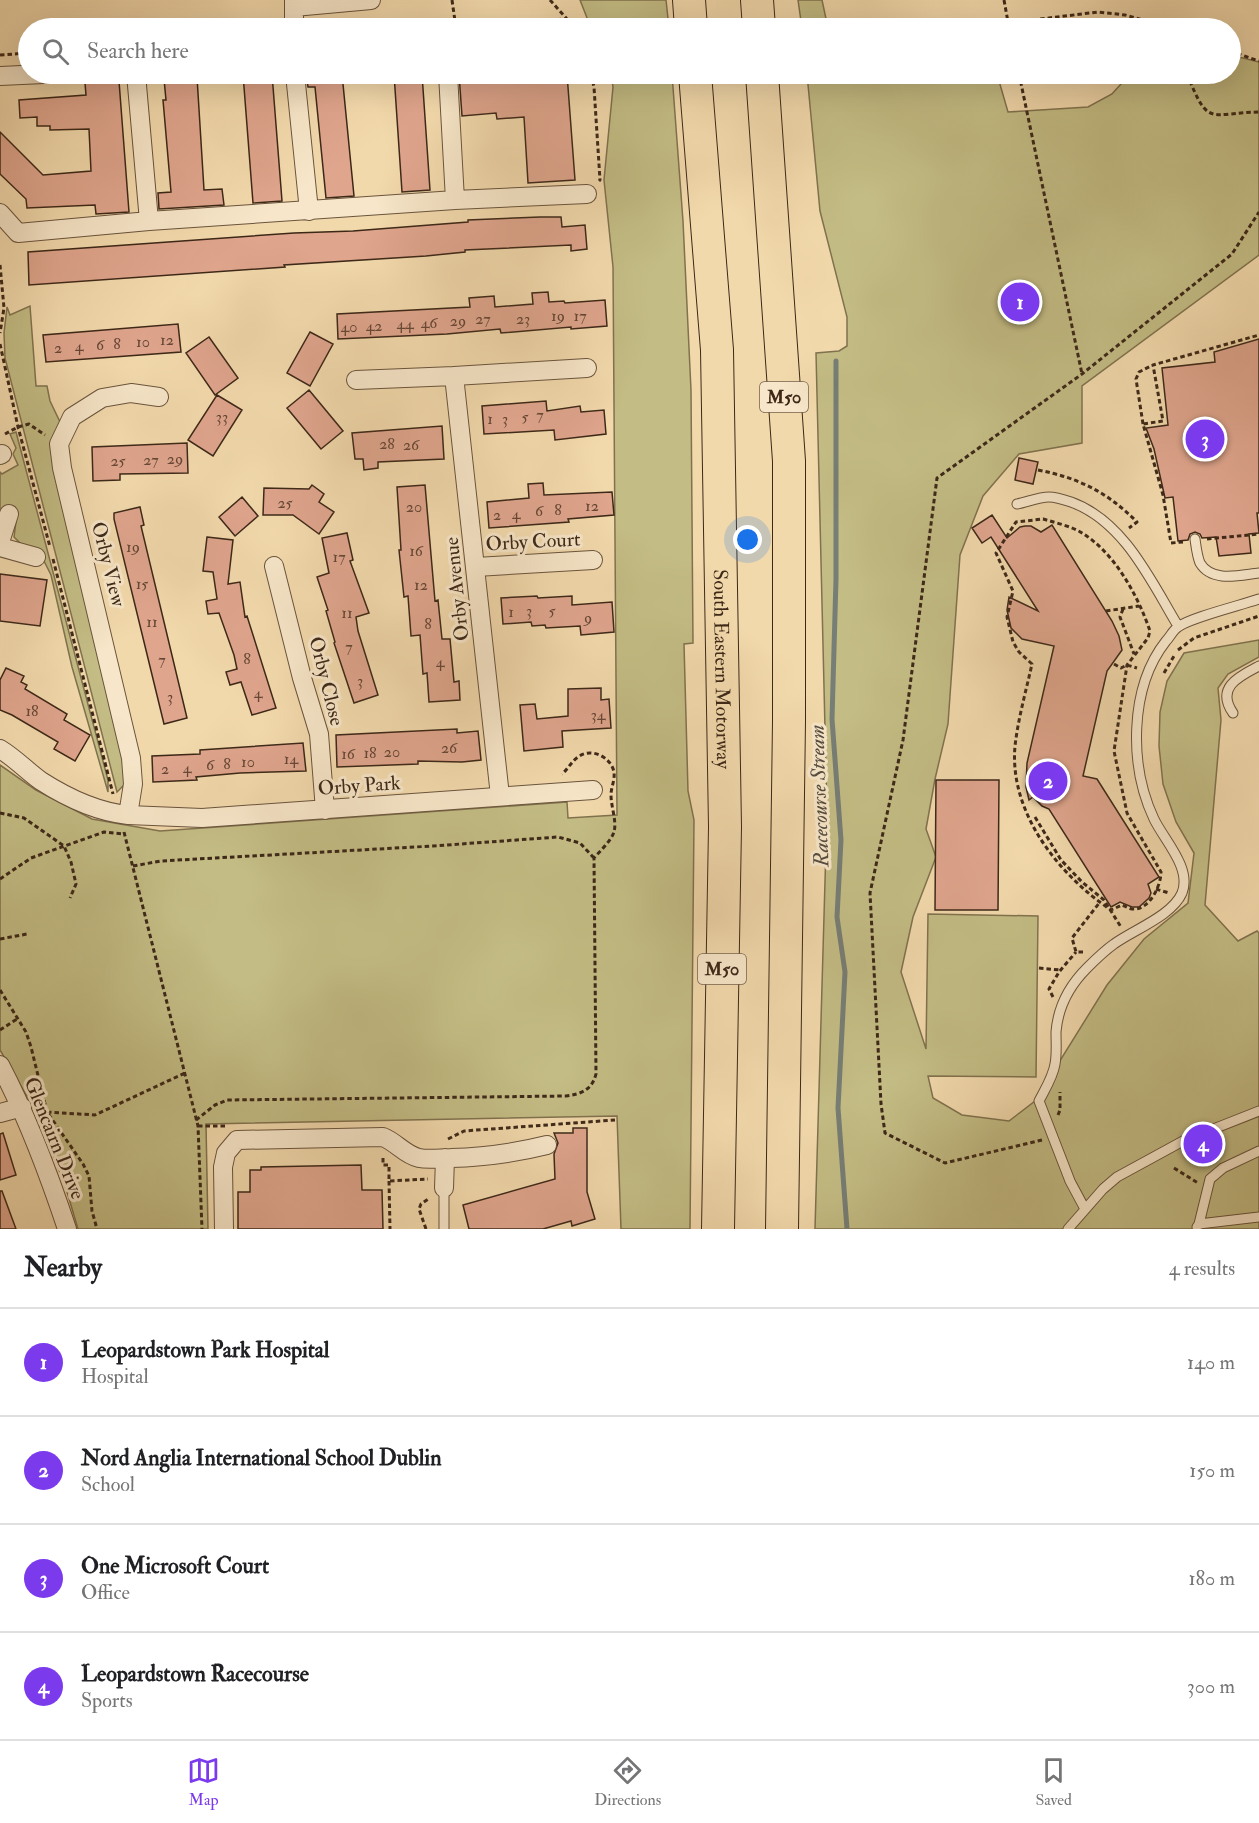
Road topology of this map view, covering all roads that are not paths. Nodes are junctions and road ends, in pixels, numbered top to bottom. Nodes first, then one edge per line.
1 (371, 0) edge
2 (689, 0) edge
3 (757, 0) edge
4 (294, 3) edge
5 (690, 18) edge
6 (758, 18) edge
7 (18, 75) edge
8 (0, 76) edge
9 (137, 84) edge
10 (295, 84) edge
11 (449, 84) edge
12 (695, 84) edge
13 (763, 84) edge
14 (587, 194) road end
15 (455, 200) junction
16 (309, 211) junction
17 (0, 213) edge
18 (149, 221) junction
19 (587, 368) dead end
20 (454, 376) junction
21 (356, 380) dead end
22 (159, 397) dead end
23 (1017, 504) dead end
24 (9, 514) dead end
25 (1195, 540) road end
26 (0, 542) edge
27 (0, 547) edge
28 (36, 557) dead end
29 (593, 560) dead end
30 (274, 566) dead end
31 (476, 567) junction
32 (1259, 573) edge
33 (1259, 599) edge
34 (1178, 626) junction
35 (1259, 666) edge
36 (1233, 712) dead end
37 (0, 749) edge
38 (593, 790) dead end
39 (500, 796) junction
40 (325, 810) junction
41 (123, 815) junction
42 (0, 1065) edge
43 (22, 1107) junction
44 (1259, 1111) edge
45 (0, 1113) edge
46 (547, 1145) dead end
47 (1259, 1151) edge
48 (445, 1158) junction
49 (444, 1188) joint
50 (1085, 1209) junction
51 (1259, 1217) edge
52 (1198, 1227) edge
53 (67, 1229) edge
54 (224, 1229) edge
55 (444, 1229) edge
56 (718, 1229) edge
57 (782, 1229) edge
58 (1068, 1229) edge

1 - 4 street
2 - 5 highway
3 - 6 highway
7 - 8 street
9 - 18 street
10 - 16 street
11 - 15 street
12 - 56 highway, South Eastern Motorway / M50
13 - 57 highway, M50
14 - 15 street
15 - 16 street
16 - 18 street
17 - 18 street
19 - 20 street
20 - 21 street
20 - 31 street, Orby Avenue
22 - 41 street, Orby View
23 - 34 lane
24 - 26 street
25 - 32 lane
27 - 28 street
29 - 31 street, Orby Court
30 - 40 street, Orby Close
31 - 39 street, Orby Avenue
33 - 34 lane
34 - 50 lane
35 - 36 lane
37 - 41 street, Orby Park
38 - 39 street, Orby Park
39 - 40 street, Orby Park
40 - 41 street, Orby Park
42 - 43 street, Glencairn Drive
43 - 45 street
43 - 53 street, Glencairn Drive
44 - 50 lane
46 - 48 street
47 - 52 lane
48 - 49 street
48 - 54 street
49 - 55 lane
50 - 58 lane
51 - 52 lane

